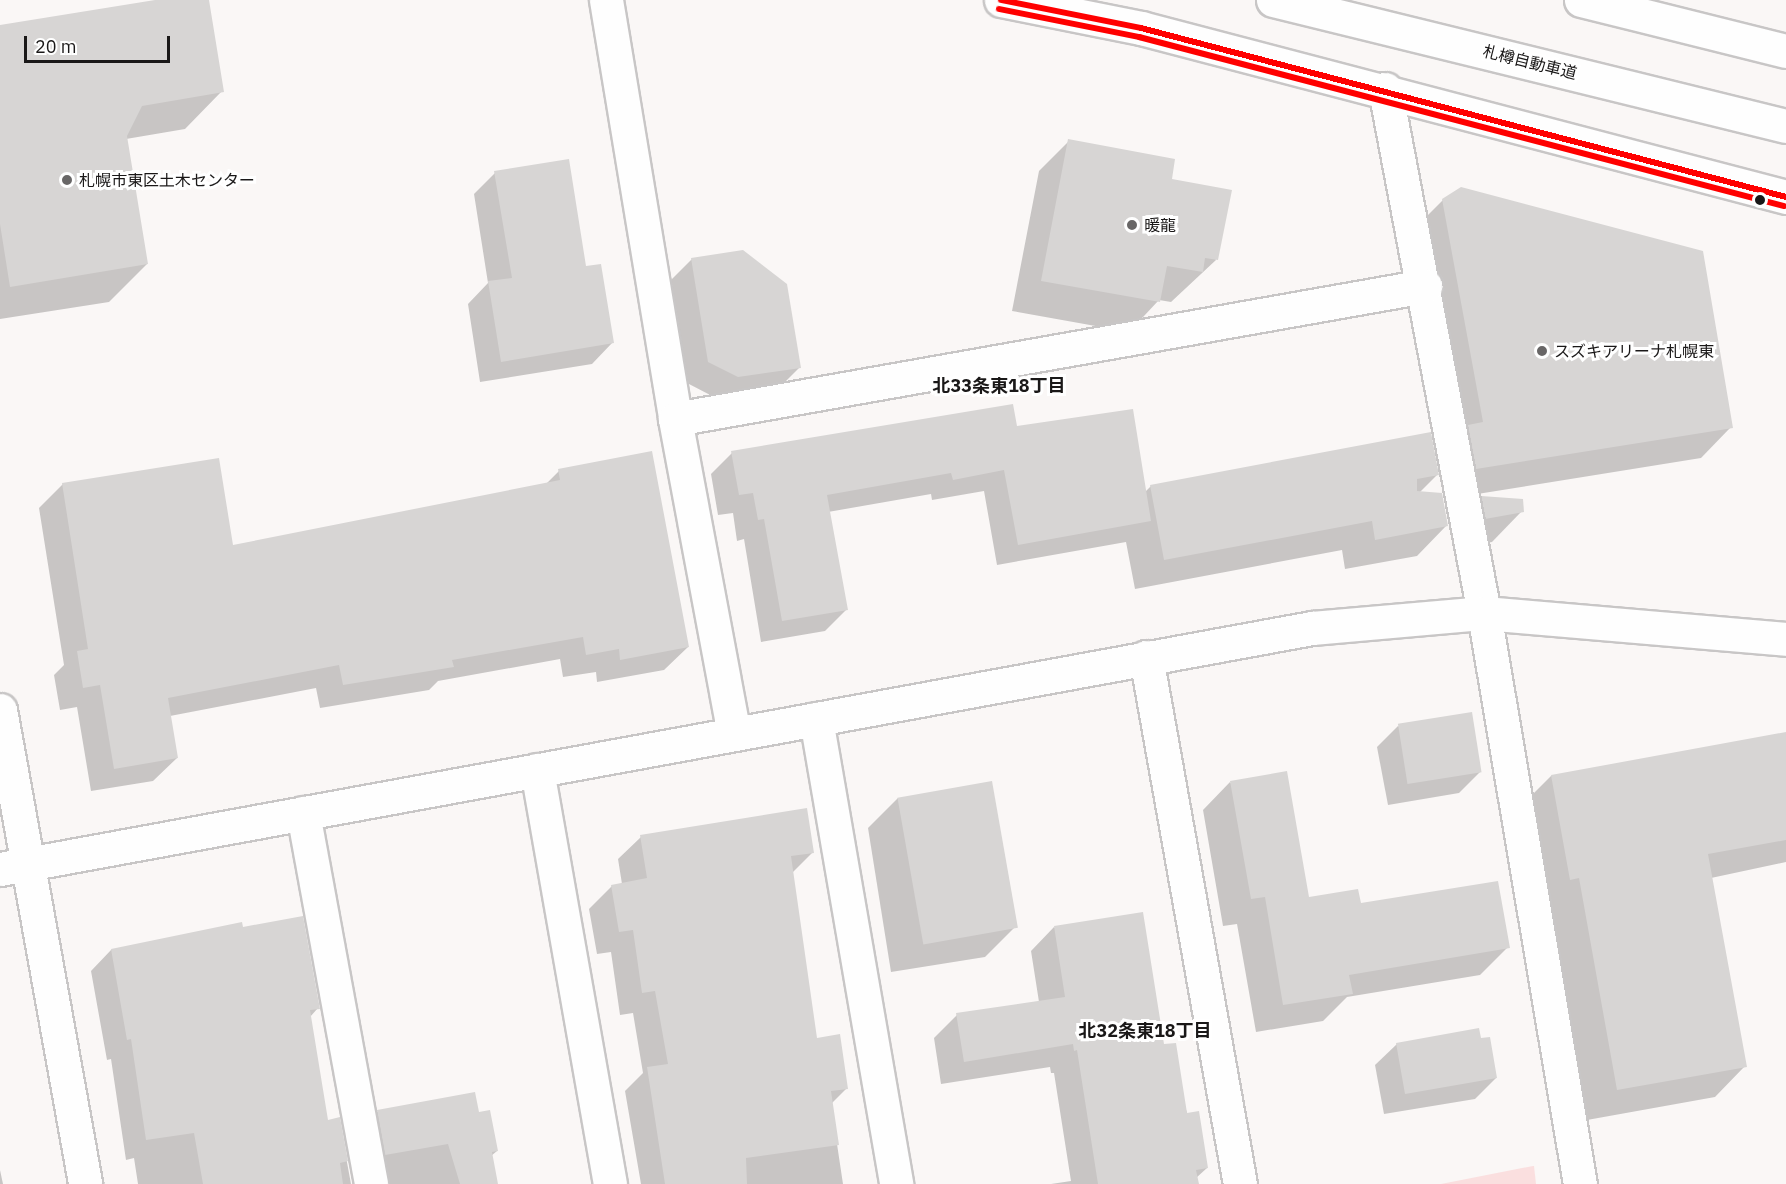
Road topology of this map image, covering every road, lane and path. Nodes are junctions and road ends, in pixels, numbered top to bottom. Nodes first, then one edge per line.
1 (606, 0) edge
2 (1001, 0) edge
3 (1273, 0) edge
4 (1581, 0) edge
5 (1786, 51) edge
6 (1385, 90) junction
7 (1786, 126) edge
8 (1786, 197) edge
9 (1425, 286) junction
10 (675, 419) junction
11 (1484, 613) junction
12 (1786, 639) edge
13 (1146, 657) junction
14 (0, 710) edge
15 (816, 719) junction
16 (734, 733) junction
17 (537, 770) junction
18 (303, 813) junction
19 (13, 867) edge
20 (85, 1184) edge
21 (370, 1184) edge
22 (610, 1184) edge
23 (896, 1184) edge
24 (1240, 1184) edge
25 (1580, 1184) edge

1 - 10 main road
2 - 6 main road
3 - 7 main road, 札樽自動車道
4 - 5 main road
6 - 8 main road
6 - 9 main road
9 - 10 main road
9 - 11 main road
10 - 16 main road
11 - 12 main road
11 - 13 main road
11 - 25 main road
13 - 15 main road
13 - 24 main road
14 - 19 main road
15 - 16 main road
15 - 23 main road
16 - 17 main road
17 - 18 main road
17 - 22 main road
18 - 19 main road
18 - 21 main road
19 - 20 main road

